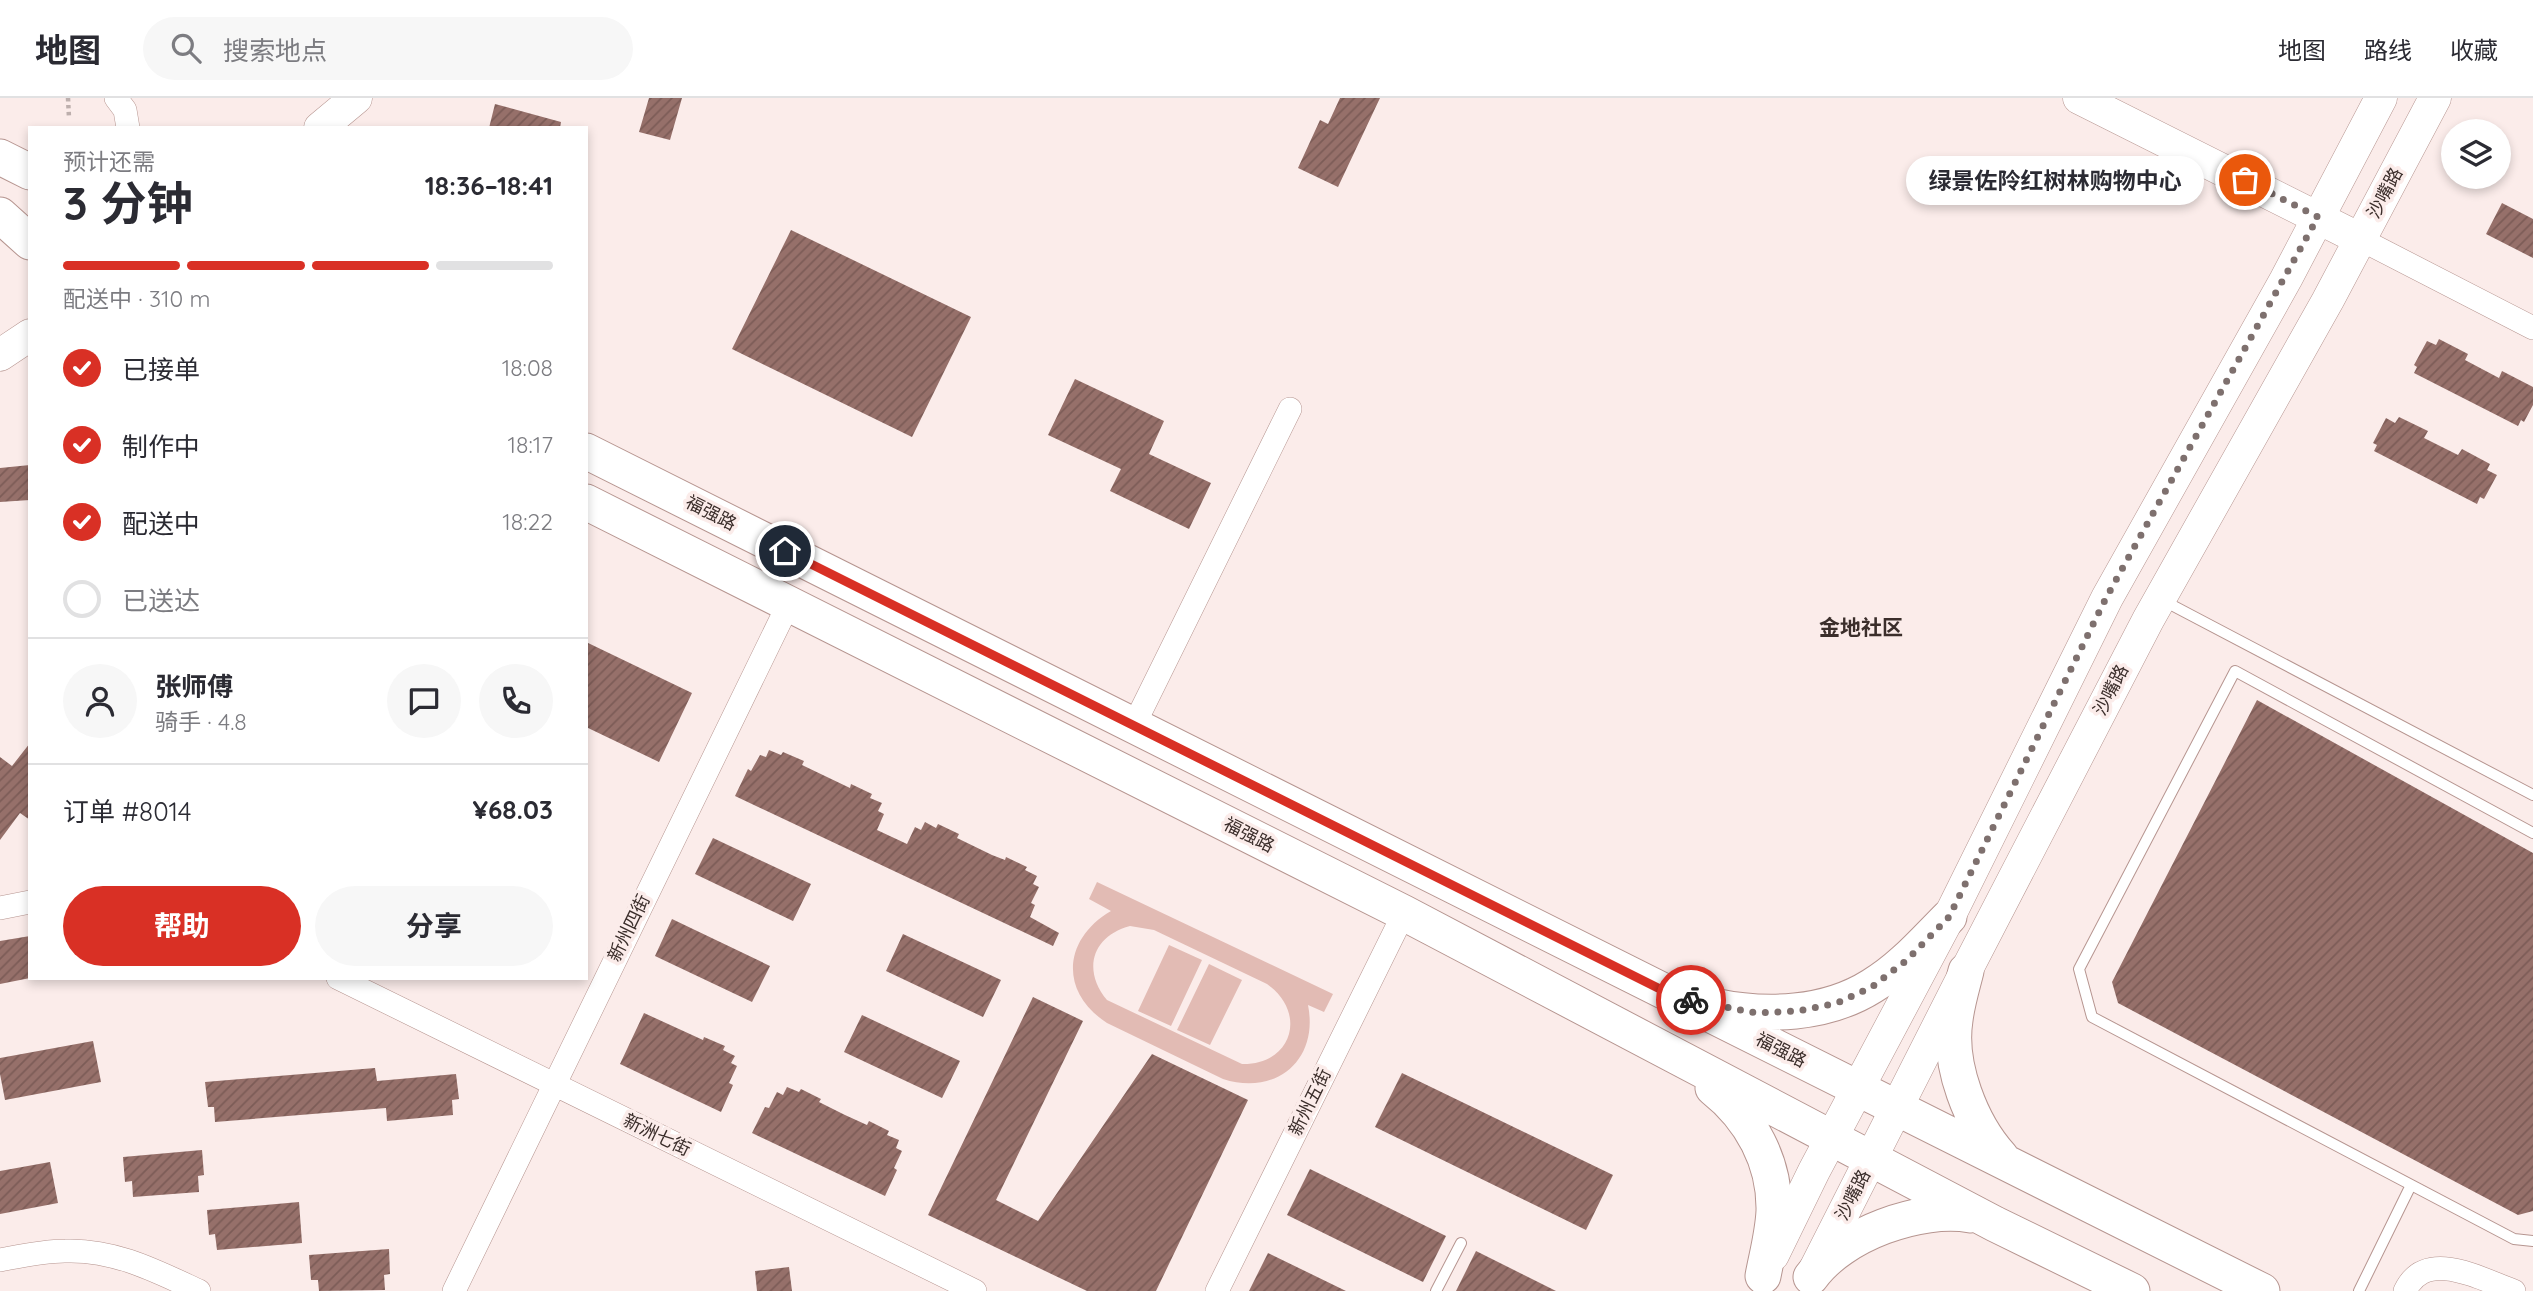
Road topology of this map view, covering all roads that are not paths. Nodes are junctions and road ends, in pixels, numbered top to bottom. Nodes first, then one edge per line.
1 (116, 98) edge
2 (356, 98) edge
3 (2079, 98) edge
4 (2381, 98) edge
5 (2435, 98) edge
6 (128, 126) edge
7 (322, 126) edge
8 (0, 157) edge
9 (28, 171) edge
10 (0, 205) edge
11 (0, 215) edge
12 (2318, 217) junction
13 (28, 220) edge
14 (2360, 239) junction
15 (28, 241) edge
16 (2533, 328) edge
17 (28, 336) edge
18 (0, 355) edge
19 (1290, 409) dead end
20 (588, 452) edge
21 (588, 503) edge
22 (2160, 599) junction
23 (789, 603) junction
24 (1134, 725) junction
25 (2533, 795) edge
26 (2533, 833) edge
27 (28, 902) edge
28 (0, 908) edge
29 (1404, 913) junction
30 (1949, 917) junction
31 (1966, 971) junction
32 (342, 980) edge
33 (1676, 997) junction
34 (1661, 1047) junction
35 (553, 1084) junction
36 (1857, 1088) junction
37 (1896, 1109) junction
38 (1831, 1137) junction
39 (1871, 1158) junction
40 (2006, 1162) junction
41 (2411, 1185) junction
42 (1995, 1224) junction
43 (2533, 1241) edge
44 (1461, 1243) dead end
45 (0, 1260) edge
46 (1759, 1283) edge
47 (1808, 1284) edge
48 (199, 1291) edge
49 (454, 1291) edge
50 (975, 1291) edge
51 (1217, 1291) edge
52 (1436, 1291) edge
53 (2132, 1291) edge
54 (2250, 1291) edge
55 (2360, 1291) edge
56 (2405, 1291) edge
57 (2514, 1291) edge

1 - 6 street
2 - 7 street
3 - 12 street
4 - 12 street
5 - 14 street, 沙嘴路
8 - 9 main road
10 - 13 main road
11 - 15 main road
12 - 14 street
12 - 30 street
14 - 16 street
14 - 22 street, 沙嘴路
17 - 18 street
19 - 24 street
20 - 24 main road, 福强路
21 - 23 main road, 福强路
22 - 25 lane
22 - 31 street, 沙嘴路
23 - 29 main road, 福强路
23 - 35 street, 新州四街
24 - 33 main road, 福强路
26 - 41 lane
27 - 28 street
29 - 34 main road, 福强路
29 - 51 street, 新州五街
30 - 33 main road
30 - 36 street
31 - 37 street, 沙嘴路
31 - 40 main road
32 - 35 street, 新洲七街
33 - 36 main road, 福强路
34 - 38 main road, 福强路
34 - 46 main road
35 - 49 street, 新州四街
35 - 50 street, 新洲七街
36 - 37 main road, 福强路
36 - 38 street
37 - 39 street, 沙嘴路
37 - 40 main road, 福强路
38 - 39 main road, 福强路
38 - 46 street
39 - 42 main road, 福强路
39 - 47 street, 沙嘴路
40 - 54 main road, 福强路
41 - 43 lane
41 - 55 lane
42 - 47 main road
42 - 53 main road, 福强路
44 - 52 lane
45 - 48 street
56 - 57 street

